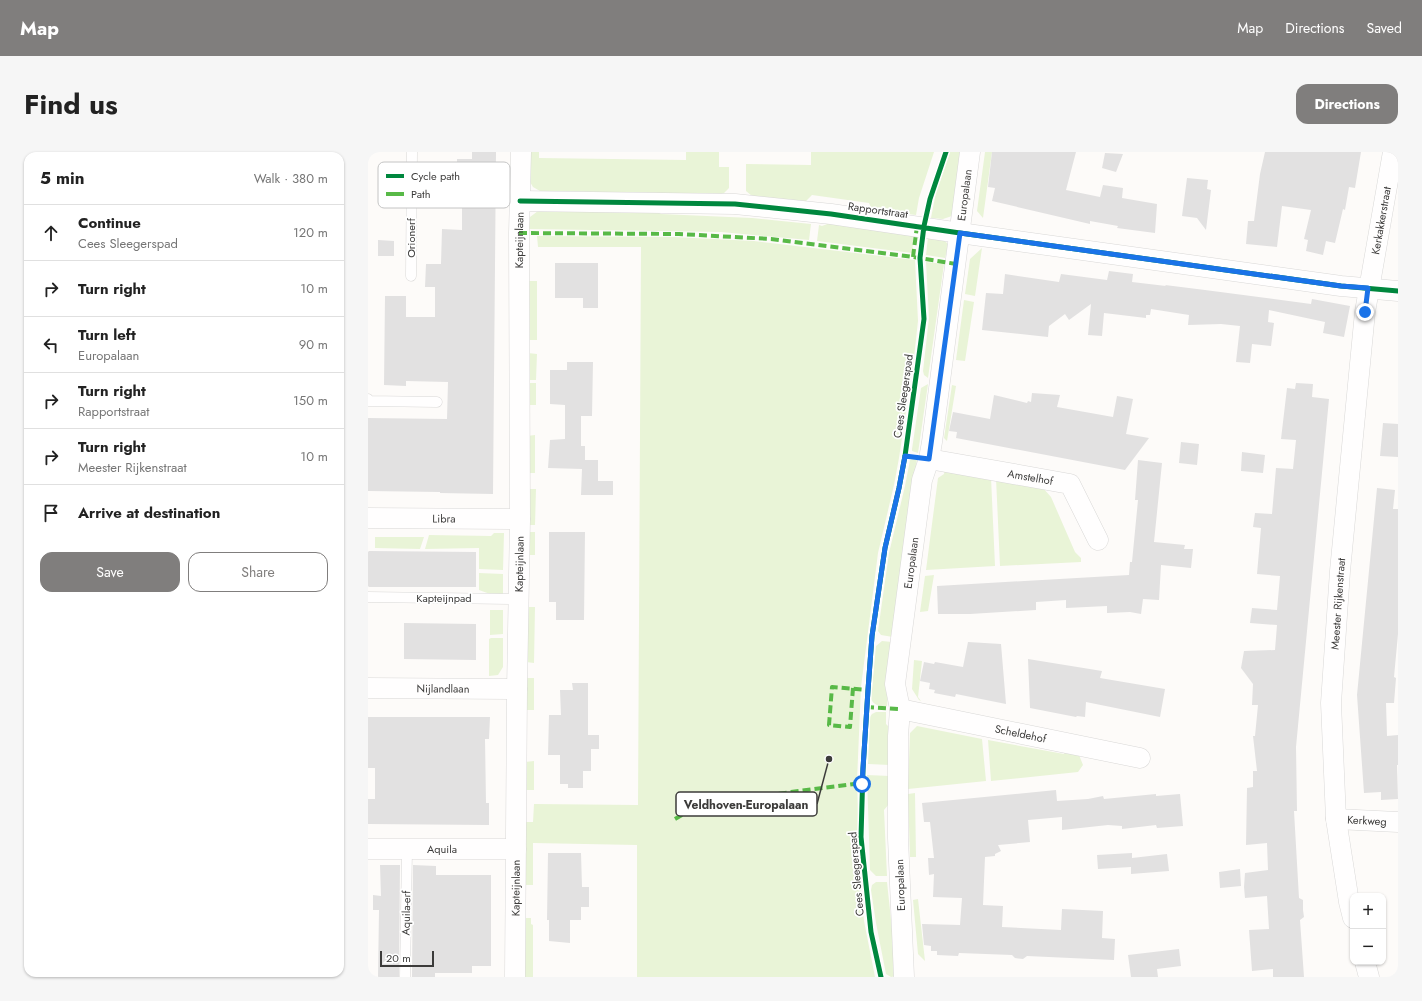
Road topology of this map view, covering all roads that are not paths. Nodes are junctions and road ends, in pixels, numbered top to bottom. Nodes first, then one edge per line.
1 (412, 152) edge
2 (521, 152) edge
3 (970, 152) edge
4 (1393, 152) edge
5 (412, 162) edge
6 (520, 201) junction
7 (412, 208) edge
8 (960, 233) junction
9 (411, 276) dead end
10 (1368, 288) junction
11 (1398, 290) edge
12 (368, 399) edge
13 (437, 402) dead end
14 (929, 459) junction
15 (368, 518) edge
16 (520, 519) junction
17 (1098, 540) dead end
18 (368, 598) edge
19 (519, 599) junction
20 (368, 688) edge
21 (517, 689) junction
22 (900, 709) junction
23 (1140, 758) dead end
24 (1336, 819) junction
25 (1398, 822) edge
26 (368, 849) edge
27 (407, 849) junction
28 (516, 849) junction
29 (1350, 906) edge
30 (1366, 965) edge
31 (406, 977) edge
32 (515, 977) edge
33 (904, 977) edge
34 (1369, 977) edge

1 - 5 lane, Orionerf
2 - 6 street, Kapteijnlaan
3 - 8 street, Europalaan
4 - 10 street, Kerkakkerstraat
6 - 8 street, Rapportstraat
6 - 16 street, Kapteijnlaan
7 - 9 lane, Orionerf
8 - 10 street, Rapportstraat
8 - 14 street, Europalaan
10 - 11 street, Rapportstraat
10 - 24 street, Meester Rijkenstraat
12 - 13 lane
14 - 17 street, Amstelhof
14 - 22 street, Europalaan
15 - 16 street, Libra
16 - 19 street, Kapteijnlaan
18 - 19 lane, Kapteijnpad
19 - 21 street, Kapteijnlaan
20 - 21 street, Nijlandlaan
21 - 28 street, Kapteijnlaan
22 - 23 street, Scheldehof
22 - 33 street, Europalaan
24 - 25 street, Kerkweg
24 - 29 street, Meester Rijkenstraat
26 - 27 street, Aquila
27 - 28 street, Aquila
27 - 31 lane, Aquila-erf
28 - 32 street, Kapteijnlaan
30 - 34 street

